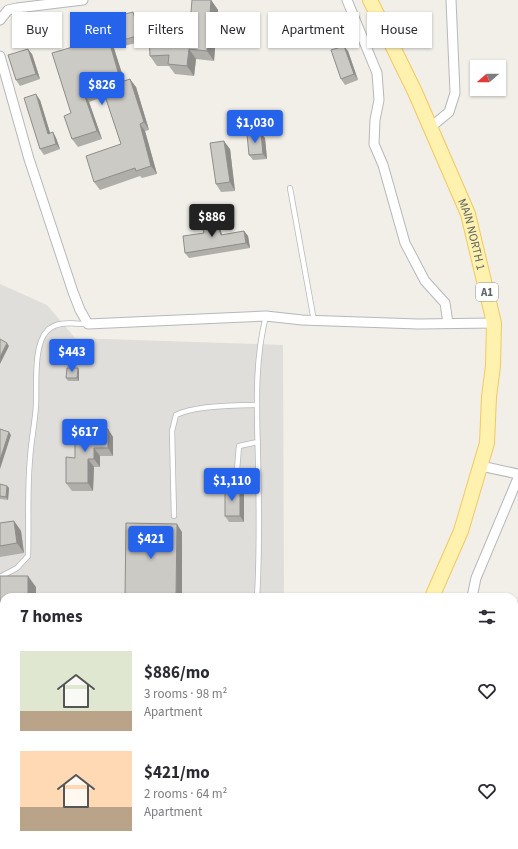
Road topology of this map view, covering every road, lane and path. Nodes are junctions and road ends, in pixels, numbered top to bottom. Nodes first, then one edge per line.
1 (83, 0) edge
2 (347, 0) edge
3 (370, 0) edge
4 (451, 0) edge
5 (0, 20) edge
6 (0, 56) edge
7 (431, 127) junction
8 (290, 188) dead end
9 (266, 316) junction
10 (314, 321) junction
11 (494, 323) junction
12 (88, 324) junction
13 (448, 324) junction
14 (257, 405) junction
15 (258, 442) junction
16 (481, 466) junction
17 (518, 474) edge
18 (518, 478) edge
19 (236, 482) dead end
20 (174, 516) dead end
21 (0, 578) edge
22 (257, 593) edge
23 (434, 593) edge
24 (473, 593) edge

1 - 5 street
2 - 13 street
3 - 7 main road, MAIN NORTH 1 / A1
4 - 7 street
6 - 12 street
7 - 11 main road, MAIN NORTH 1 / A1
8 - 10 lane
9 - 10 street
9 - 12 street
9 - 14 lane
10 - 13 street
11 - 13 street
11 - 16 main road, MAIN NORTH 1 / A1
12 - 21 lane
14 - 15 lane
14 - 20 lane
15 - 19 lane
15 - 22 lane
16 - 17 street
16 - 23 main road, MAIN NORTH 1 / A1
18 - 24 street

